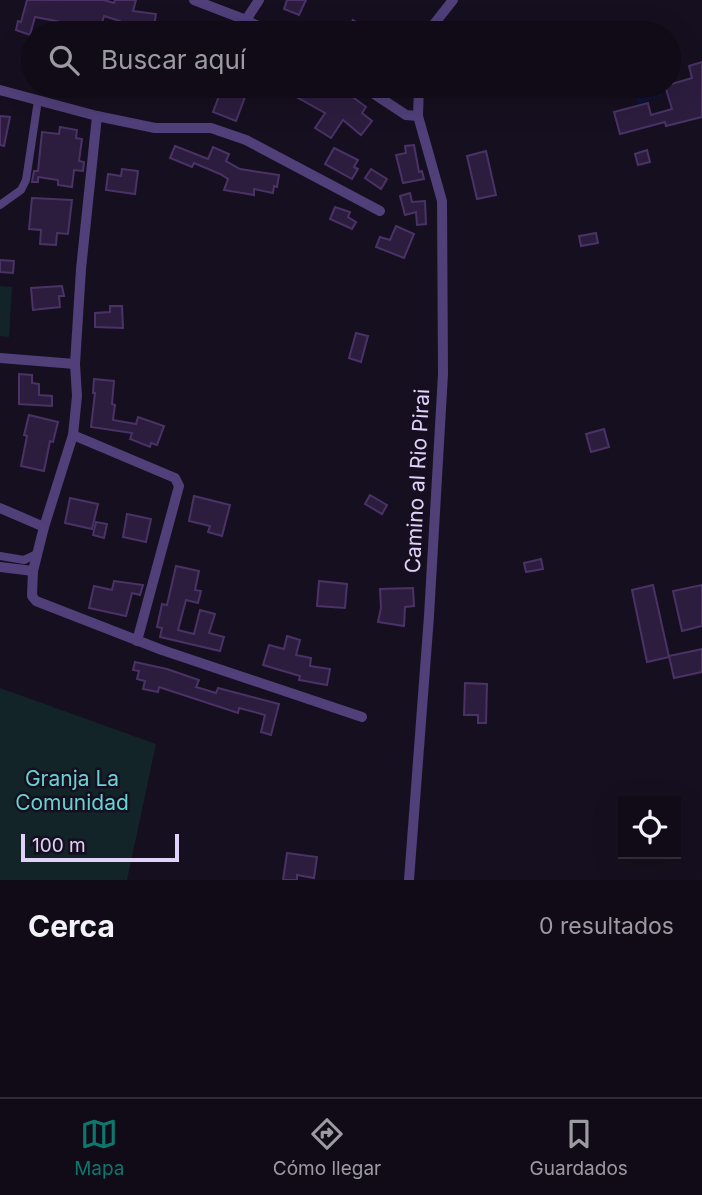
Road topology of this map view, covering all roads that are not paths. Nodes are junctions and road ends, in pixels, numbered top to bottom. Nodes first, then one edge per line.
1 (194, 0) edge
2 (258, 0) edge
3 (453, 0) edge
4 (246, 20) joint
5 (436, 21) edge
6 (0, 90) edge
7 (21, 96) edge
8 (30, 98) edge
9 (380, 98) edge
10 (419, 98) edge
11 (38, 100) junction
12 (97, 116) junction
13 (418, 116) junction
14 (0, 205) edge
15 (380, 211) dead end
16 (0, 358) edge
17 (75, 364) junction
18 (73, 435) junction
19 (0, 508) edge
20 (44, 527) junction
21 (37, 554) junction
22 (0, 556) edge
23 (0, 567) edge
24 (33, 572) junction
25 (137, 641) junction
26 (362, 717) dead end
27 (409, 880) edge

1 - 4 street
2 - 4 street
3 - 5 street
6 - 7 street
8 - 11 street
9 - 13 street
10 - 13 street, Camino al Rio Pirai
11 - 12 street
11 - 14 street
12 - 15 street
12 - 17 street
13 - 27 street, Camino al Rio Pirai
16 - 17 street
17 - 18 street
18 - 20 street
18 - 25 street
19 - 20 street
20 - 21 street
21 - 22 street
21 - 24 street
23 - 24 street
24 - 25 street
25 - 26 street

